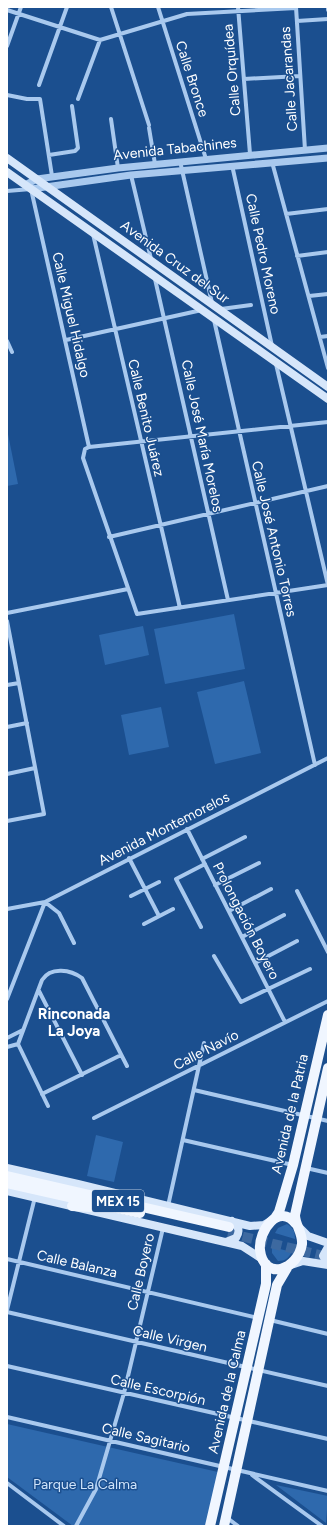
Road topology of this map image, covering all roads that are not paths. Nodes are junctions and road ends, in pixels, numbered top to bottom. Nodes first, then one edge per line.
1 (21, 7) edge
2 (68, 7) edge
3 (112, 7) edge
4 (158, 7) edge
5 (328, 7) edge
6 (296, 8) edge
7 (238, 9) edge
8 (7, 10) edge
9 (328, 10) edge
10 (19, 13) junction
11 (328, 19) edge
12 (297, 21) junction
13 (163, 22) junction
14 (60, 28) junction
15 (121, 35) junction
16 (100, 40) junction
17 (7, 46) edge
18 (300, 76) junction
19 (244, 79) junction
20 (39, 85) dead end
21 (7, 95) edge
22 (78, 99) dead end
23 (72, 106) dead end
24 (111, 119) dead end
25 (328, 148) edge
26 (305, 150) junction
27 (250, 154) junction
28 (49, 155) junction
29 (7, 158) edge
30 (328, 158) edge
31 (206, 159) junction
32 (180, 161) junction
33 (272, 162) junction
34 (155, 164) junction
35 (232, 166) junction
36 (118, 168) junction
37 (182, 170) junction
38 (7, 172) edge
39 (131, 175) junction
40 (52, 176) junction
41 (36, 179) junction
42 (46, 186) junction
43 (28, 187) junction
44 (7, 191) edge
45 (328, 210) edge
46 (286, 214) junction
47 (93, 233) junction
48 (328, 252) edge
49 (297, 256) junction
50 (151, 262) junction
51 (155, 277) junction
52 (328, 294) edge
53 (308, 296) junction
54 (251, 304) dead end
55 (216, 307) junction
56 (202, 310) junction
57 (165, 319) junction
58 (214, 319) junction
59 (115, 330) junction
60 (328, 336) edge
61 (320, 337) junction
62 (66, 340) junction
63 (7, 341) edge
64 (272, 347) junction
65 (12, 352) dead end
66 (275, 361) junction
67 (328, 368) edge
68 (328, 387) edge
69 (328, 399) edge
70 (328, 422) edge
71 (291, 426) junction
72 (239, 431) junction
73 (191, 436) junction
74 (140, 441) junction
75 (89, 447) junction
76 (328, 486) edge
77 (306, 491) junction
78 (255, 503) junction
79 (208, 514) junction
80 (160, 525) junction
81 (109, 536) junction
82 (328, 585) edge
83 (128, 589) junction
84 (275, 593) junction
85 (228, 600) junction
86 (180, 608) junction
87 (7, 613) edge
88 (7, 621) edge
89 (18, 683) junction
90 (7, 685) edge
91 (27, 723) junction
92 (7, 727) edge
93 (328, 758) edge
94 (314, 765) junction
95 (35, 768) junction
96 (7, 774) edge
97 (7, 821) edge
98 (187, 829) junction
99 (245, 837) dead end
100 (129, 858) junction
101 (202, 859) junction
102 (259, 863) dead end
103 (205, 864) junction
104 (159, 882) dead end
105 (215, 885) junction
106 (145, 889) junction
107 (271, 889) dead end
108 (297, 891) dead end
109 (131, 896) dead end
110 (45, 902) junction
111 (7, 909) edge
112 (173, 909) dead end
113 (229, 911) junction
114 (284, 915) dead end
115 (158, 916) junction
116 (144, 924) dead end
117 (202, 927) dead end
118 (242, 937) junction
119 (297, 941) dead end
120 (74, 943) dead end
121 (328, 952) edge
122 (214, 956) dead end
123 (255, 963) junction
124 (310, 969) dead end
125 (269, 990) junction
126 (39, 992) junction
127 (7, 999) edge
128 (328, 1001) edge
129 (328, 1015) edge
130 (285, 1022) junction
131 (23, 1029) junction
132 (7, 1038) edge
133 (204, 1043) dead end
134 (18, 1044) junction
135 (7, 1047) edge
136 (121, 1055) junction
137 (127, 1066) dead end
138 (199, 1066) junction
139 (328, 1068) edge
140 (82, 1074) junction
141 (194, 1090) junction
142 (42, 1094) junction
143 (48, 1106) dead end
144 (305, 1116) junction
145 (94, 1118) dead end
146 (317, 1119) junction
147 (328, 1121) edge
148 (300, 1137) junction
149 (183, 1140) junction
150 (312, 1140) junction
151 (293, 1165) junction
152 (7, 1168) edge
153 (306, 1168) junction
154 (328, 1173) edge
155 (7, 1176) edge
156 (49, 1178) junction
157 (7, 1183) edge
158 (7, 1191) edge
159 (81, 1193) junction
160 (35, 1197) junction
161 (72, 1206) junction
162 (168, 1206) junction
163 (114, 1207) junction
164 (272, 1220) junction
165 (297, 1225) junction
166 (163, 1227) junction
167 (229, 1231) junction
168 (328, 1243) edge
169 (328, 1247) edge
170 (7, 1259) edge
171 (264, 1261) junction
172 (20, 1262) junction
173 (328, 1265) edge
174 (289, 1266) junction
175 (148, 1292) junction
176 (7, 1311) edge
177 (258, 1318) junction
178 (269, 1320) junction
179 (328, 1334) edge
180 (136, 1342) junction
181 (250, 1355) junction
182 (261, 1357) junction
183 (7, 1366) edge
184 (247, 1368) junction
185 (258, 1370) junction
186 (328, 1386) edge
187 (124, 1393) junction
188 (7, 1417) edge
189 (235, 1419) junction
190 (247, 1422) junction
191 (328, 1439) edge
192 (110, 1441) junction
193 (225, 1467) junction
194 (236, 1470) junction
195 (250, 1473) junction
196 (7, 1483) edge
197 (328, 1490) edge
198 (225, 1522) edge
199 (64, 1526) edge
200 (76, 1526) edge
201 (210, 1526) edge
202 (238, 1526) edge
203 (322, 1526) edge

1 - 10 street
2 - 14 street
3 - 15 street
4 - 13 street, Calle Bronce
5 - 9 street
6 - 7 street
6 - 12 street, Calle Jacarandas
7 - 13 street
7 - 19 street, Calle Orquídea
8 - 10 street
10 - 14 street
10 - 17 street
11 - 12 street
12 - 18 street, Calle Jacarandas
13 - 15 street
13 - 31 street, Calle Bronce
14 - 16 street
14 - 20 street
15 - 16 street
15 - 34 street
16 - 22 street
18 - 19 street
18 - 26 street, Calle Jacarandas
19 - 27 street, Calle Orquídea
21 - 28 street
23 - 28 street
24 - 36 street
25 - 26 street, Avenida Tabachines
26 - 27 street, Avenida Tabachines
27 - 31 street, Avenida Tabachines
28 - 40 street
29 - 41 main road, Avenida Cruz del Sur
30 - 33 street, Avenida Tabachines
31 - 32 street, Avenida Tabachines
32 - 34 street, Avenida Tabachines
32 - 37 street
33 - 35 street, Avenida Tabachines
33 - 46 street
34 - 36 street, Avenida Tabachines
35 - 37 street, Avenida Tabachines
35 - 64 street, Calle Pedro Moreno
36 - 40 street, Avenida Tabachines
37 - 39 street, Avenida Tabachines
37 - 55 street
38 - 43 main road, Avenida Cruz del Sur
39 - 42 street, Avenida Tabachines
39 - 50 street
40 - 41 street, Avenida Tabachines
41 - 42 main road, Avenida Cruz del Sur
41 - 43 street, Avenida Tabachines
42 - 43 street, Avenida Tabachines
42 - 50 main road, Avenida Cruz del Sur
43 - 44 street
43 - 47 main road, Avenida Cruz del Sur
43 - 62 street, Calle Miguel Hidalgo
45 - 46 street
46 - 49 street
47 - 51 main road, Avenida Cruz del Sur
47 - 59 street, Calle Benito Juárez
48 - 49 street
49 - 53 street
50 - 55 main road, Avenida Cruz del Sur
51 - 56 main road, Avenida Cruz del Sur
51 - 57 street, Calle José María Morelos
52 - 53 street
53 - 61 street
54 - 55 street
55 - 64 main road, Avenida Cruz del Sur
56 - 57 street
56 - 58 main road, Avenida Cruz del Sur
57 - 59 street
57 - 73 street, Calle José María Morelos
58 - 66 main road, Avenida Cruz del Sur
58 - 72 street, Calle José Antonio Torres
59 - 62 street
59 - 74 street, Calle Benito Juárez
60 - 61 street
61 - 67 street
62 - 75 street, Calle Miguel Hidalgo
63 - 65 street
64 - 68 main road, Avenida Cruz del Sur
66 - 69 main road, Avenida Cruz del Sur
66 - 71 street
70 - 71 street
71 - 72 street
71 - 77 street
72 - 73 street
72 - 78 street, Calle José Antonio Torres
73 - 74 street
73 - 79 street, Calle José María Morelos
74 - 75 street
74 - 80 street, Calle Benito Juárez
75 - 81 street
76 - 77 street
77 - 78 street
77 - 82 street
78 - 79 street
78 - 84 street, Calle José Antonio Torres
79 - 80 street
79 - 85 street, Calle José María Morelos
80 - 81 street
80 - 86 street, Calle Benito Juárez
81 - 83 street
82 - 84 street
83 - 86 street
83 - 87 street
84 - 85 street
84 - 94 street, Calle José Antonio Torres
85 - 86 street
88 - 89 street
89 - 90 street
89 - 91 street
91 - 92 street
91 - 95 street
93 - 94 street, Avenida Montemorelos
94 - 98 street, Avenida Montemorelos
95 - 96 street
95 - 97 street
98 - 100 street, Avenida Montemorelos
98 - 101 street, Prolongación Boyero
99 - 101 street
100 - 106 street
100 - 110 street, Avenida Montemorelos
101 - 103 street, Prolongación Boyero
102 - 105 street
103 - 105 street, Prolongación Boyero
103 - 117 street
104 - 106 street
105 - 113 street, Prolongación Boyero
106 - 109 street
106 - 115 street
107 - 113 street
108 - 121 street
110 - 111 street, Avenida Montemorelos
110 - 120 street
110 - 127 street
112 - 115 street
113 - 118 street, Prolongación Boyero
114 - 118 street
115 - 116 street
118 - 123 street, Prolongación Boyero
119 - 123 street
122 - 125 street
123 - 125 street, Prolongación Boyero
124 - 125 street
125 - 130 street, Prolongación Boyero
126 - 131 street
126 - 136 street
126 - 140 street
128 - 130 street, Calle Navío
129 - 144 main road, Avenida de la Patria
130 - 138 street, Calle Navío
131 - 132 street
131 - 134 street
133 - 138 street
134 - 135 street
134 - 142 street
136 - 137 street
136 - 140 street
138 - 141 street
138 - 145 street, Calle Navío
139 - 146 main road, Avenida de la Patria
140 - 142 street
141 - 144 street
141 - 149 street
142 - 143 street
144 - 146 street
144 - 148 main road, Avenida de la Patria
146 - 147 street
146 - 150 main road, Avenida de la Patria
148 - 150 main road
148 - 151 main road, Avenida de la Patria
149 - 151 street
149 - 162 street
150 - 153 main road, Avenida de la Patria
151 - 164 main road, Avenida de la Patria
152 - 156 main road
153 - 154 street
153 - 165 main road, Avenida de la Patria
155 - 159 main road, MEX 15
156 - 159 main road
156 - 162 main road
157 - 163 main road, MEX 15
158 - 160 main road
159 - 167 main road, MEX 15
160 - 161 main road
160 - 172 street
161 - 163 main road
161 - 166 main road
162 - 167 main road
163 - 167 main road, MEX 15
164 - 165 main road
164 - 167 main road
164 - 171 main road
165 - 168 main road
165 - 174 main road
166 - 167 main road
166 - 175 street, Calle Boyero
167 - 171 main road
169 - 173 main road
170 - 172 street, Calle Balanza
171 - 174 main road
171 - 177 main road, Avenida de la Calma
172 - 175 street, Calle Balanza
172 - 176 street
173 - 174 main road
174 - 178 main road, Avenida de la Calma
175 - 177 street, Calle Balanza
175 - 180 street, Calle Boyero
176 - 180 street, Calle Virgen
177 - 181 main road, Avenida de la Calma
178 - 179 street
178 - 182 main road, Avenida de la Calma
180 - 184 street, Calle Virgen
180 - 187 street, Calle Boyero
181 - 182 main road
181 - 184 main road, Avenida de la Calma
182 - 185 main road, Avenida de la Calma
183 - 187 street, Calle Escorpión
184 - 185 street, Calle Virgen
184 - 189 main road, Avenida de la Calma
185 - 186 street, Calle Virgen
185 - 190 main road, Avenida de la Calma
187 - 189 street, Calle Escorpión
187 - 192 street, Calle Boyero
188 - 192 street, Calle Sagitario
189 - 190 street, Calle Escorpión
189 - 193 main road, Avenida de la Calma
190 - 191 street, Calle Escorpión
190 - 194 main road, Avenida de la Calma
192 - 193 street, Calle Sagitario
192 - 200 street, Calle Boyero
193 - 194 street, Calle Sagitario
193 - 201 main road, Avenida de la Calma
194 - 195 street, Calle Sagitario
194 - 198 main road, Avenida de la Calma
195 - 197 street, Calle Sagitario
195 - 203 street
196 - 199 street
198 - 202 street

